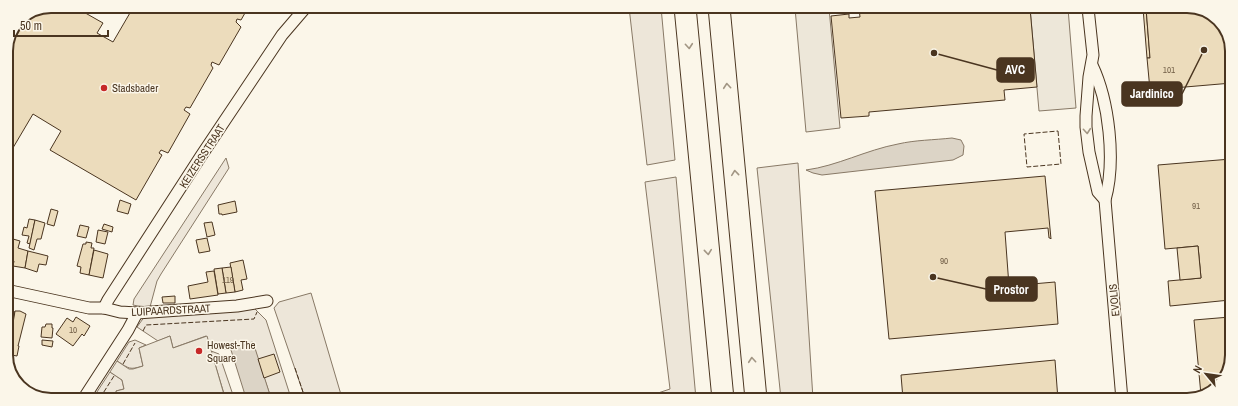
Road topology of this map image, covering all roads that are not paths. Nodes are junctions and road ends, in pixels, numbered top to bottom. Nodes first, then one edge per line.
1 (300, 13) edge
2 (686, 13) edge
3 (720, 13) edge
4 (1089, 13) edge
5 (1092, 65) junction
6 (1105, 200) junction
7 (13, 292) edge
8 (266, 301) dead end
9 (104, 308) junction
10 (137, 313) junction
11 (87, 393) edge
12 (722, 393) edge
13 (755, 393) edge
14 (1121, 393) edge

1 - 9 street, KEIZERSSTRAAT
2 -> 12 highway
13 -> 3 highway
4 - 5 street, EVOLIS
5 - 6 street, EVOLIS
5 -> 6 street, EVOLIS
6 - 14 street, EVOLIS
7 - 9 street, LUIPAARDSTRAAT
8 - 10 street, LUIPAARDSTRAAT
9 - 10 street, LUIPAARDSTRAAT
10 - 11 street

